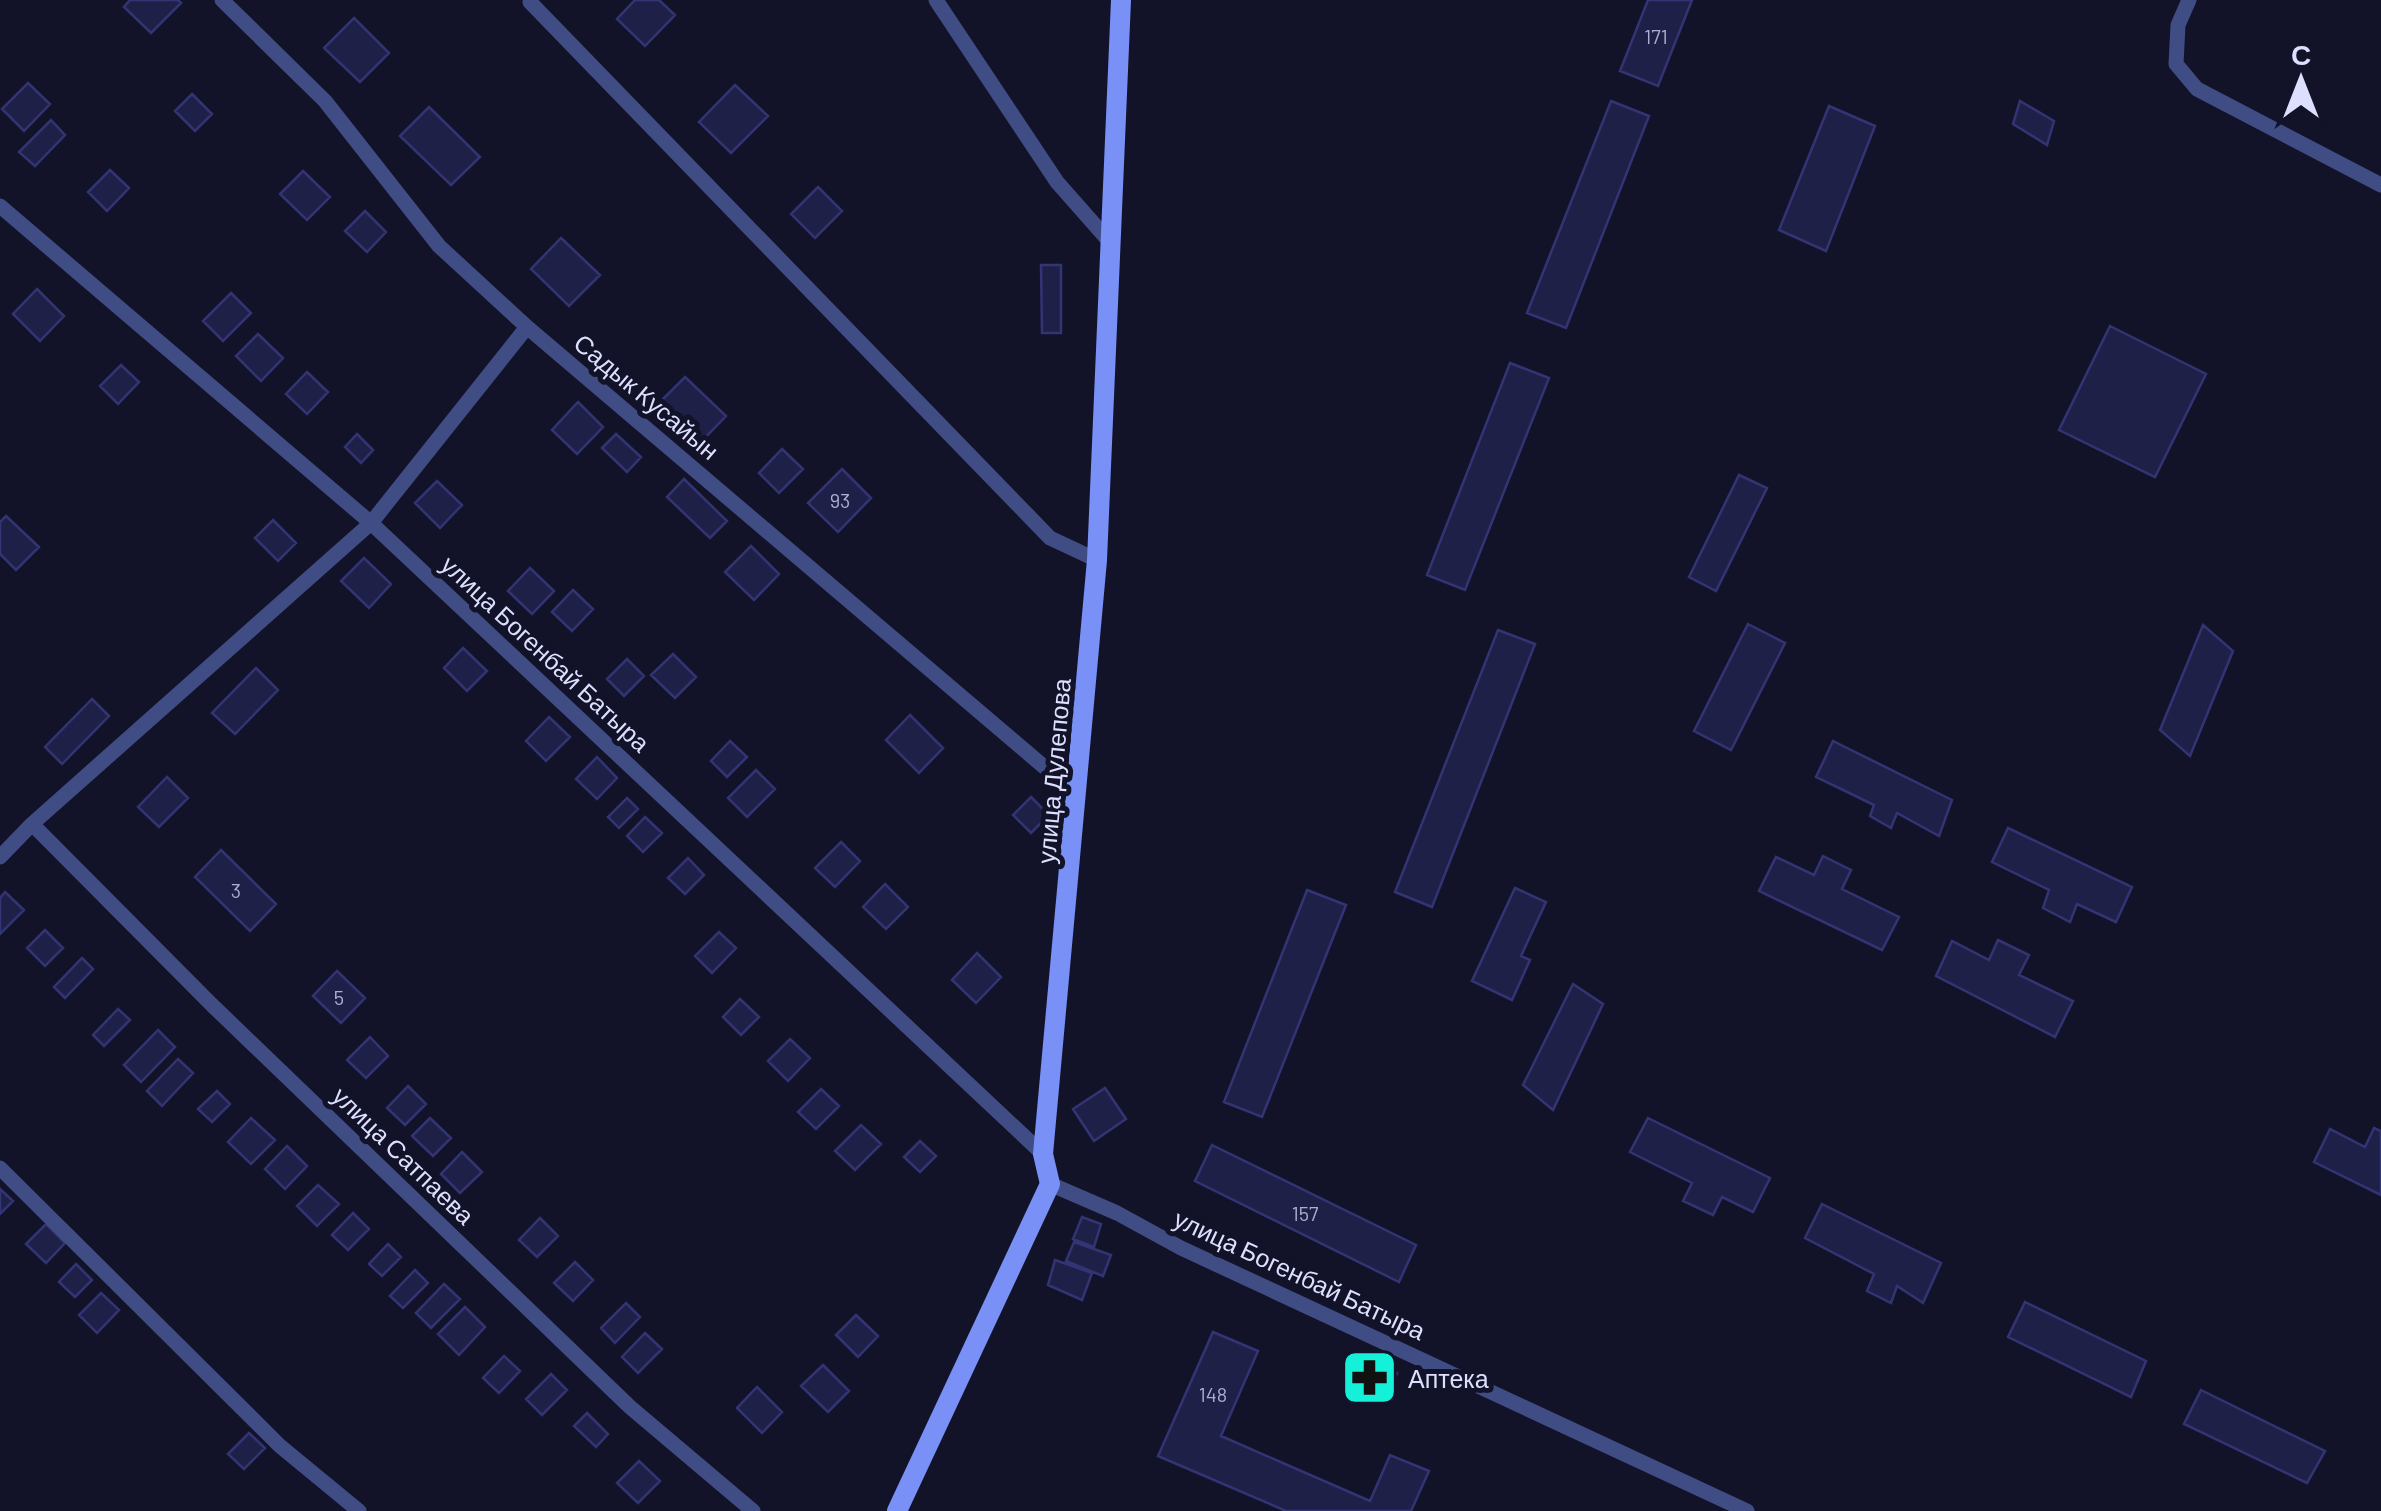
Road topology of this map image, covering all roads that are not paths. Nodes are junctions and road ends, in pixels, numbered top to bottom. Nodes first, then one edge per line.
1 (222, 0) edge
2 (936, 0) edge
3 (1121, 0) edge
4 (2189, 0) edge
5 (530, 2) edge
6 (2381, 184) edge
7 (0, 206) edge
8 (1109, 240) junction
9 (527, 327) junction
10 (370, 523) junction
11 (1098, 560) junction
12 (1076, 794) junction
13 (32, 824) junction
14 (0, 856) edge
15 (1043, 1154) junction
16 (0, 1168) edge
17 (1050, 1184) junction
18 (359, 1511) edge
19 (753, 1511) edge
20 (897, 1511) edge
21 (1747, 1511) edge

1 - 9 street, Садык Кусайын
2 - 8 street
3 - 8 street, улица Дулепова
4 - 6 street
5 - 11 street
7 - 10 street, улица Богенбай Батыра
8 - 11 street, улица Дулепова
9 - 10 street
9 - 12 street, Садык Кусайын
10 - 13 street
10 - 15 street, улица Богенбай Батыра
11 - 12 street, улица Дулепова
12 - 15 street, улица Дулепова
13 - 14 street
13 - 19 street, улица Сатпаева
15 - 17 street, улица Дулепова
16 - 18 street
17 - 20 street
17 - 21 street, улица Богенбай Батыра

